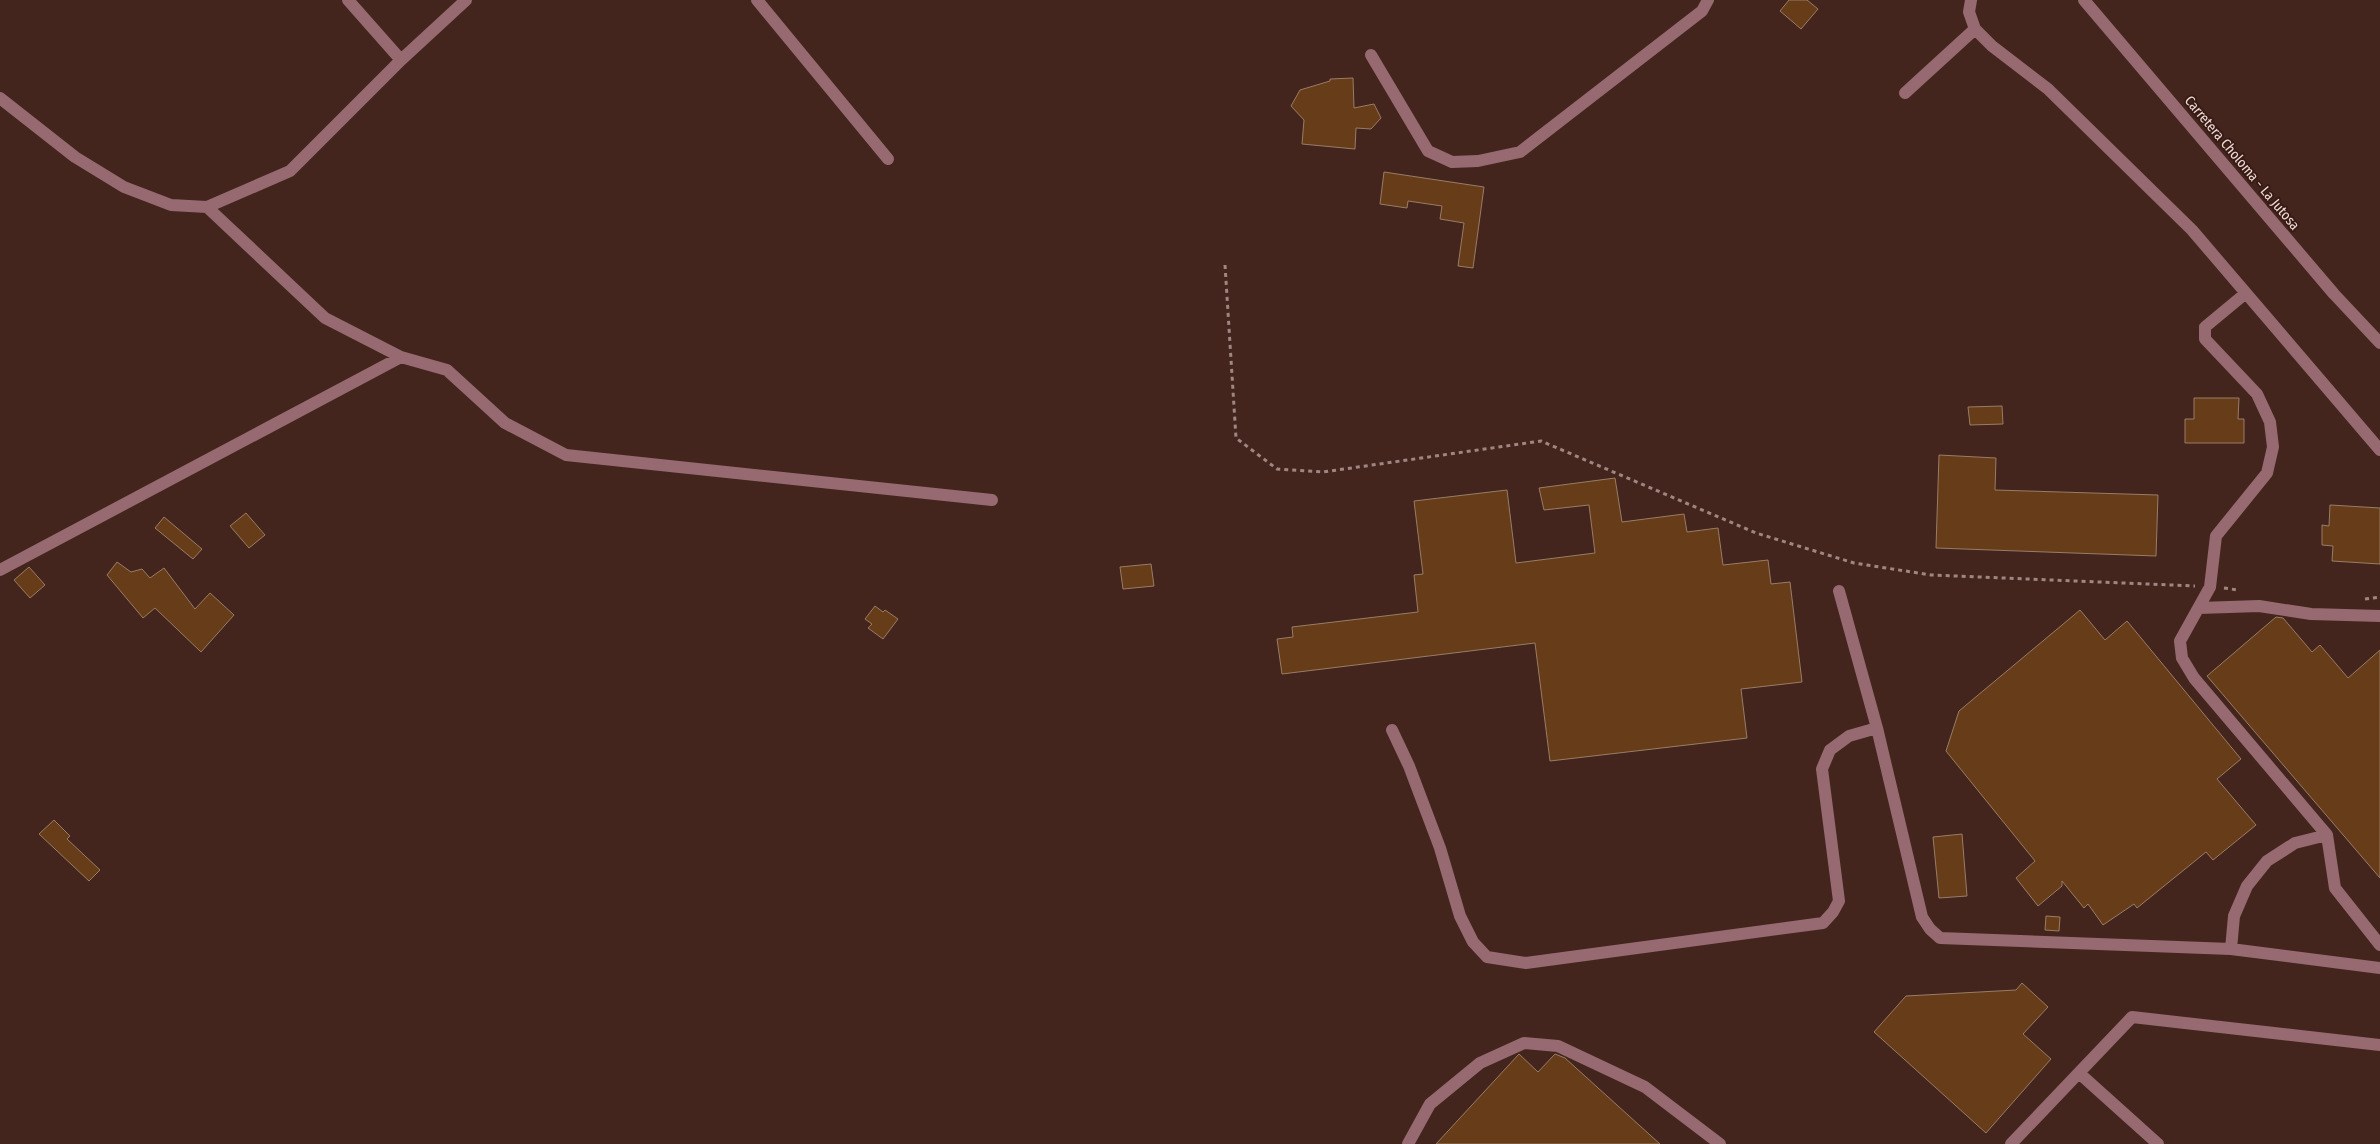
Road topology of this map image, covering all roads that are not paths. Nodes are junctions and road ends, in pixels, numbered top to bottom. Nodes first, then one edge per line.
1 (348, 0) edge
2 (466, 0) edge
3 (757, 0) edge
4 (1708, 0) edge
5 (1971, 0) edge
6 (2084, 0) edge
7 (1975, 30) junction
8 (1371, 55) dead end
9 (401, 60) junction
10 (1906, 93) dead end
11 (0, 98) edge
12 (888, 159) dead end
13 (207, 207) junction
14 (2246, 293) junction
15 (2380, 343) edge
16 (401, 357) junction
17 (2380, 450) edge
18 (992, 500) dead end
19 (0, 570) edge
20 (1839, 590) dead end
21 (2198, 608) junction
22 (2380, 616) edge
23 (1877, 728) junction
24 (1392, 730) dead end
25 (2327, 835) junction
26 (2380, 945) edge
27 (2231, 949) junction
28 (2380, 968) edge
29 (2380, 1045) edge
30 (2079, 1073) junction
31 (1408, 1144) edge
32 (1720, 1144) edge
33 (2011, 1144) edge
34 (2158, 1144) edge

1 - 9 street
2 - 9 street
3 - 12 street
4 - 8 street
5 - 7 street
6 - 15 street, Carretera Choloma - La Jutosa
7 - 10 street
7 - 14 street
9 - 13 street
11 - 13 street
13 - 16 street
14 - 17 street
14 - 21 street
16 - 18 street
16 - 19 street
20 - 23 street
21 - 22 street
21 - 25 street
23 - 24 street
23 - 27 street
25 - 26 street
25 - 27 street
27 - 28 street
29 - 30 street
30 - 33 street
30 - 34 street
31 - 32 street

